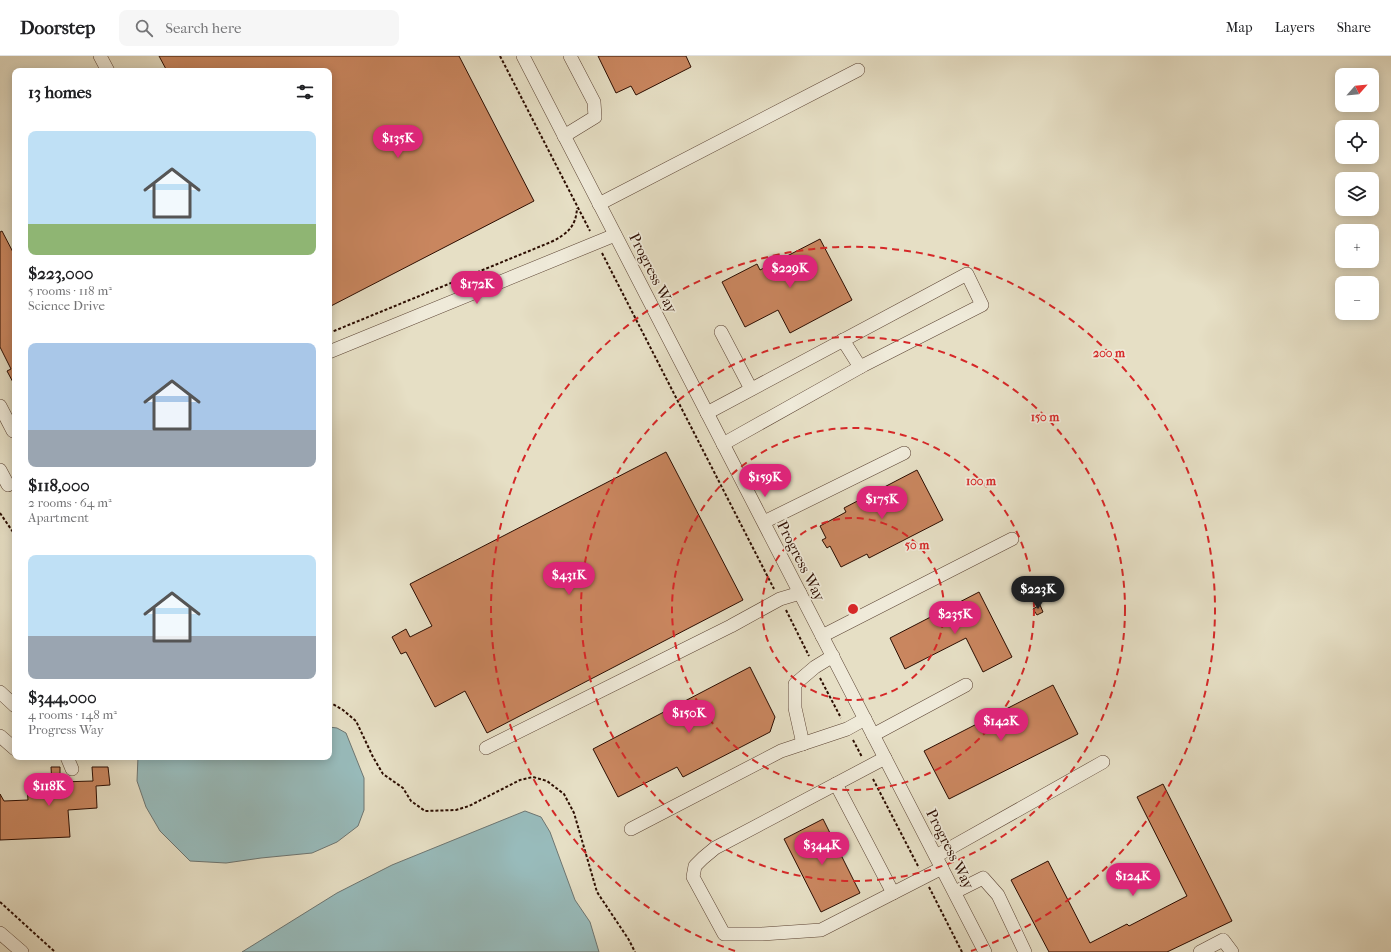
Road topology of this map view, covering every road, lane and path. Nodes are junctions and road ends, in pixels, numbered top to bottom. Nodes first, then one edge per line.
1 (100, 56) edge
2 (500, 56) edge
3 (523, 56) edge
4 (570, 56) edge
5 (106, 68) edge
6 (858, 70) dead end
7 (564, 136) junction
8 (599, 204) junction
9 (577, 207) junction
10 (615, 235) junction
11 (596, 242) junction
12 (332, 332) edge
13 (721, 332) dead end
14 (843, 340) junction
15 (332, 351) edge
16 (860, 367) junction
17 (751, 390) junction
18 (0, 406) edge
19 (707, 413) junction
20 (12, 429) edge
21 (723, 444) junction
22 (904, 453) dead end
23 (0, 470) edge
24 (8, 485) edge
25 (0, 514) edge
26 (764, 522) junction
27 (12, 531) edge
28 (1012, 539) dead end
29 (800, 593) junction
30 (780, 599) junction
31 (822, 636) junction
32 (833, 656) junction
33 (815, 667) junction
34 (966, 685) dead end
35 (0, 692) edge
36 (12, 703) edge
37 (332, 704) edge
38 (865, 719) junction
39 (847, 729) junction
40 (873, 735) junction
41 (0, 736) edge
42 (802, 744) junction
43 (12, 746) edge
44 (486, 748) dead end
45 (885, 758) junction
46 (1103, 762) dead end
47 (867, 768) junction
48 (836, 784) junction
49 (631, 829) dead end
50 (939, 862) junction
51 (924, 877) junction
52 (955, 892) junction
53 (894, 893) junction
54 (0, 902) edge
55 (0, 933) edge
56 (22, 952) edge
57 (55, 952) edge
58 (635, 952) edge
59 (962, 952) edge
60 (985, 952) edge
61 (1025, 952) edge
62 (1200, 952) edge
63 (1232, 952) edge

1 - 5 street
2 - 9 path
3 - 7 street, Progress Way
4 - 7 street
6 - 8 street
7 - 8 street, Progress Way
8 - 10 street, Progress Way
9 - 11 path
9 - 12 path
10 - 11 street
10 - 19 street, Progress Way
11 - 15 street
11 - 30 path
13 - 17 street
14 - 16 street
14 - 16 street
14 - 17 street
16 - 21 street
17 - 19 street
18 - 20 street
19 - 21 street, Progress Way
21 - 26 street, Progress Way
22 - 26 street
23 - 24 street
25 - 27 path
26 - 29 street, Progress Way
28 - 31 street
29 - 30 street
29 - 31 street, Progress Way
30 - 33 path
30 - 44 street
31 - 32 street, Progress Way
32 - 33 street
32 - 38 street, Progress Way
33 - 39 path
33 - 42 street
34 - 40 street
35 - 36 street
37 - 58 path
38 - 39 street
38 - 40 street, Progress Way
39 - 42 street
39 - 47 path
40 - 45 street, Progress Way
41 - 43 street
42 - 49 street
45 - 47 street
45 - 50 street, Progress Way
46 - 50 street
47 - 48 street
47 - 51 path
48 - 53 street
48 - 53 street
50 - 51 street
50 - 52 street, Progress Way
51 - 53 street
51 - 59 path
52 - 60 street, Progress Way
52 - 61 street
54 - 57 path
55 - 56 street
62 - 63 street

